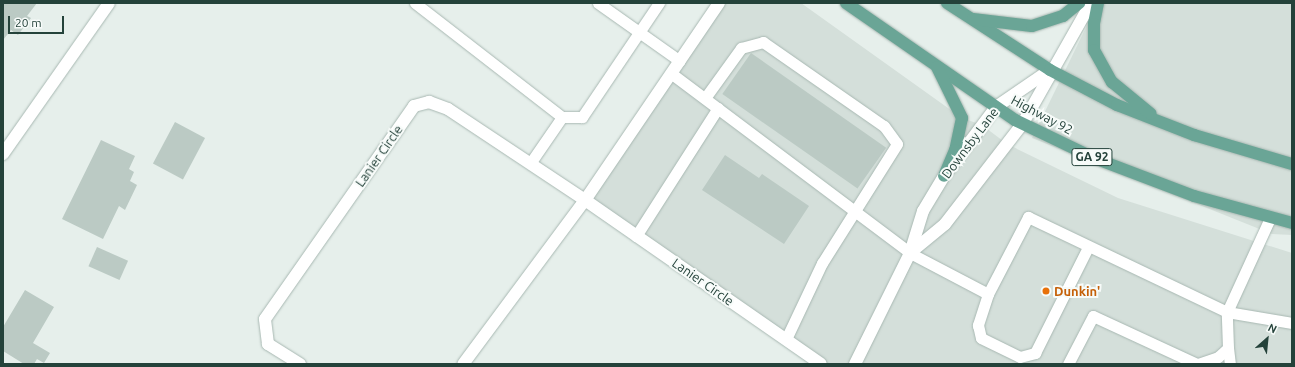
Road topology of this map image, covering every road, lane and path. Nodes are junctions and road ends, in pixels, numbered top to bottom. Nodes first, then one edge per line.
1 (109, 3) edge
2 (415, 3) edge
3 (598, 3) edge
4 (659, 3) edge
5 (719, 3) edge
6 (846, 3) edge
7 (947, 3) edge
8 (1079, 3) edge
9 (1091, 3) edge
10 (1098, 3) edge
11 (970, 18) junction
12 (639, 32) junction
13 (680, 61) junction
14 (937, 66) junction
15 (1050, 70) junction
16 (672, 74) junction
17 (705, 98) junction
18 (996, 107) junction
19 (718, 108) junction
20 (562, 117) junction
21 (1160, 122) junction
22 (1023, 123) junction
23 (3, 154) edge
24 (531, 162) junction
25 (1292, 164) edge
26 (944, 176) junction
27 (585, 200) junction
28 (855, 210) junction
29 (1270, 218) junction
30 (1292, 223) edge
31 (636, 236) junction
32 (1088, 247) junction
33 (910, 253) junction
34 (988, 294) junction
35 (1227, 312) junction
36 (1292, 323) edge
37 (786, 339) junction
38 (1228, 348) junction
39 (300, 364) edge
40 (463, 364) edge
41 (821, 364) edge
42 (855, 364) edge
43 (1068, 364) edge
44 (1198, 364) edge
45 (1230, 364) edge

1 - 23 street
2 - 20 lane
3 - 12 lane
4 - 12 lane
5 - 13 street
6 - 14 main road, Highway 92 / GA 92
7 - 11 main road
8 - 11 main road
9 - 15 street
10 - 21 main road
11 - 15 main road
12 - 13 lane
12 - 20 lane
13 - 16 street
14 - 18 main road, Highway 92 / GA 92
14 - 26 main road
15 - 18 street, Downsby Lane
15 - 21 main road
15 - 22 street, Downsby Lane
16 - 17 lane
16 - 27 street
17 - 19 lane
17 - 28 lane
18 - 22 main road, Highway 92 / GA 92
18 - 26 street, Downsby Lane
19 - 28 lane
19 - 31 lane
20 - 24 lane
21 - 25 main road
22 - 29 main road, Highway 92 / GA 92
22 - 33 street, Downsby Lane
24 - 27 street, Lanier Circle
24 - 39 street, Lanier Circle
26 - 33 street, Downsby Lane
27 - 31 street, Lanier Circle
27 - 40 street
28 - 33 lane
28 - 37 lane
29 - 30 main road, Highway 92 / GA 92
29 - 35 lane
31 - 37 street, Lanier Circle
32 - 34 lane
32 - 34 lane
32 - 35 lane
33 - 34 lane
33 - 42 street, Downsby Lane
35 - 36 lane
35 - 38 lane
37 - 41 street, Lanier Circle
38 - 44 lane
38 - 45 lane
43 - 44 lane

